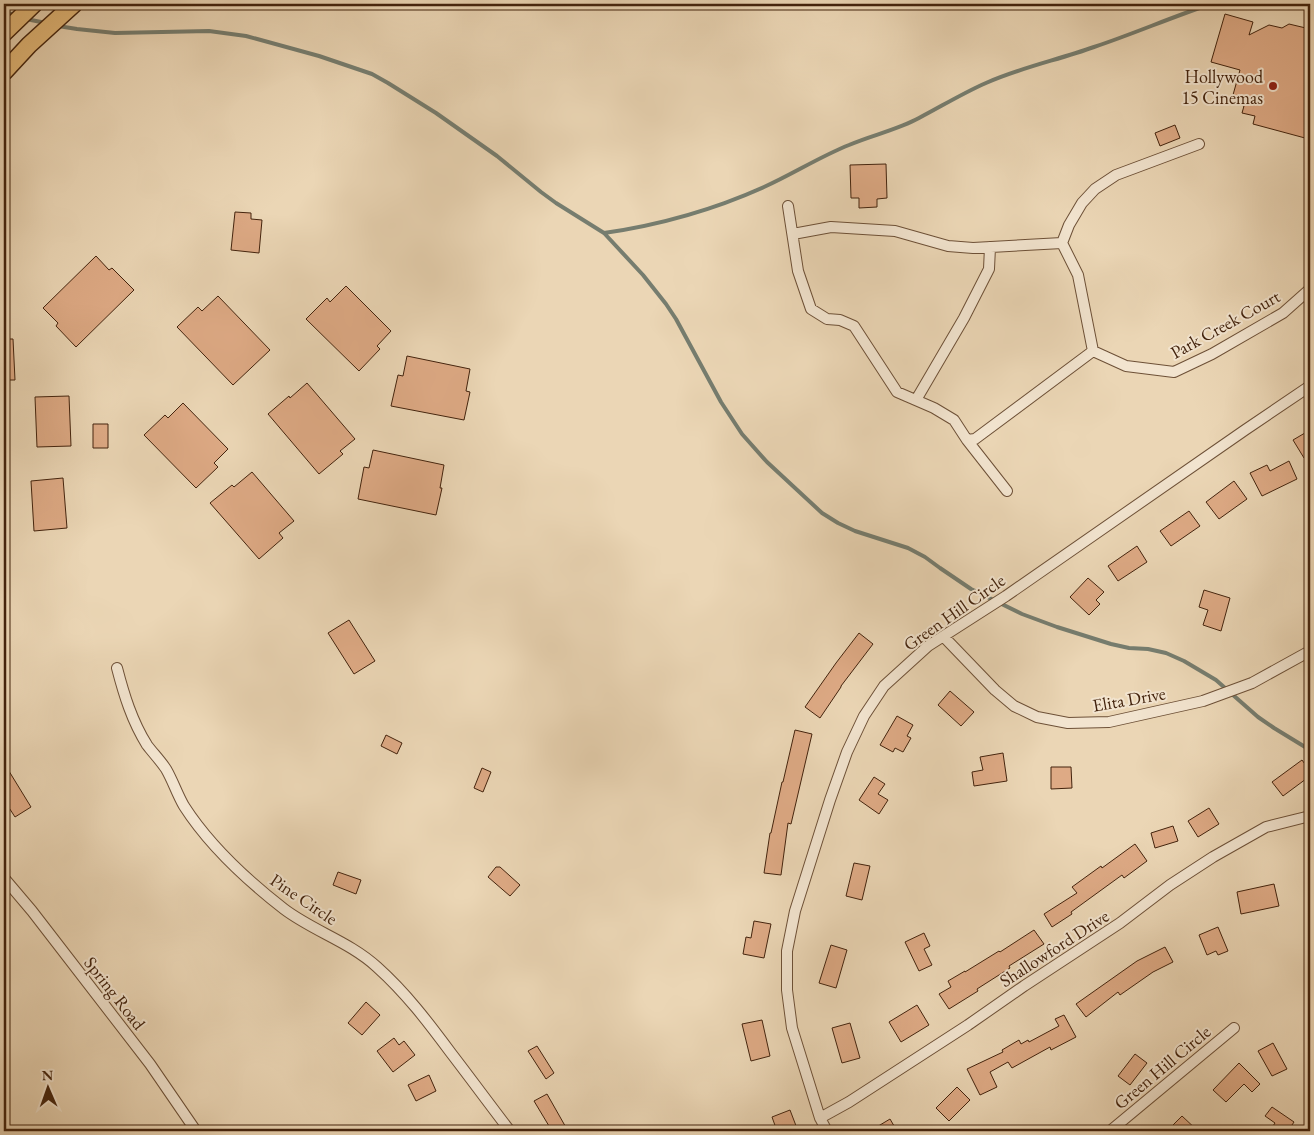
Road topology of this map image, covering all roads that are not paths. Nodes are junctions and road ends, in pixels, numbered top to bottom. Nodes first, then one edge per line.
1 (34, 4) edge
2 (74, 4) edge
3 (4, 32) edge
4 (4, 72) edge
5 (1199, 144) dead end
6 (788, 206) dead end
7 (793, 234) junction
8 (1062, 243) junction
9 (990, 247) junction
10 (1310, 289) edge
11 (1093, 352) junction
12 (1310, 386) edge
13 (916, 400) junction
14 (967, 440) junction
15 (1007, 492) dead end
16 (944, 637) junction
17 (1310, 651) edge
18 (117, 668) dead end
19 (1310, 816) edge
20 (4, 878) edge
21 (1234, 1028) dead end
22 (820, 1118) junction
23 (196, 1131) edge
24 (510, 1131) edge
25 (827, 1131) edge
26 (1110, 1131) edge

1 - 3 main road
2 - 4 main road
5 - 8 street
6 - 7 street
7 - 9 street
7 - 13 street
8 - 9 street
8 - 11 street
9 - 13 street
10 - 11 street, Park Creek Court
11 - 14 street
12 - 16 street, Green Hill Circle
13 - 14 street
14 - 15 street
16 - 17 street, Elita Drive
16 - 22 street, Green Hill Circle
18 - 24 street, Pine Circle
19 - 22 street, Shallowford Drive
20 - 23 street, Spring Road
21 - 26 street, Green Hill Circle
22 - 25 street, Green Hill Circle

